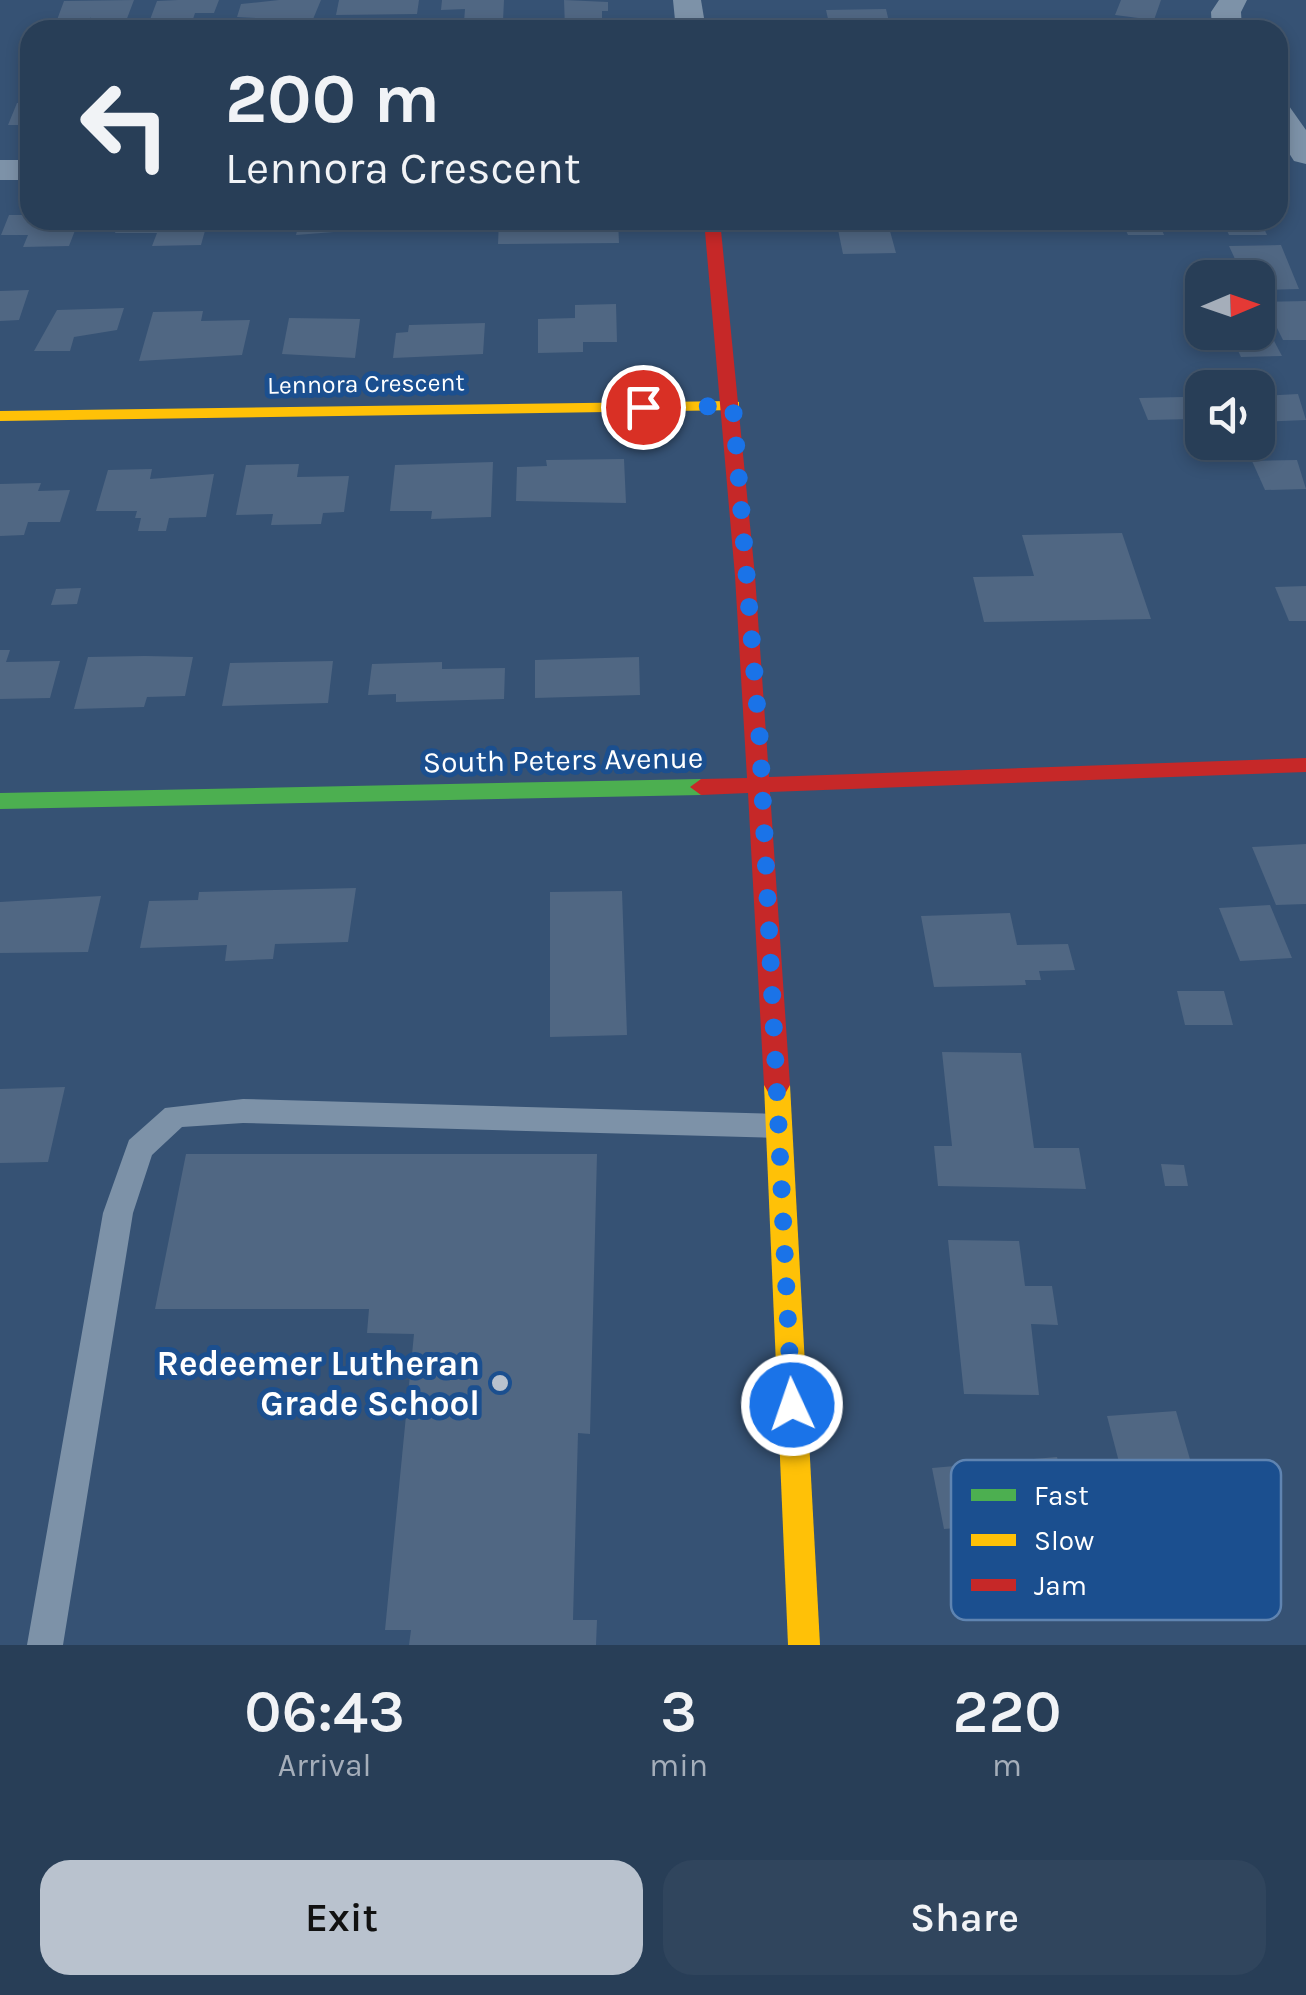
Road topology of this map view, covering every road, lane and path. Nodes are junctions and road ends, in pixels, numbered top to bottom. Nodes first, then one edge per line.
1 (713, 230) edge
2 (733, 406) junction
3 (0, 416) edge
4 (1306, 765) edge
5 (762, 786) junction
6 (0, 801) edge
7 (778, 1126) junction
8 (44, 1645) edge
9 (804, 1645) edge

1 - 2 street
2 - 3 street, Lennora Crescent
2 - 5 street
4 - 5 street, South Peters Avenue
5 - 6 street, South Peters Avenue
5 - 7 street
7 - 8 lane
7 - 9 street

